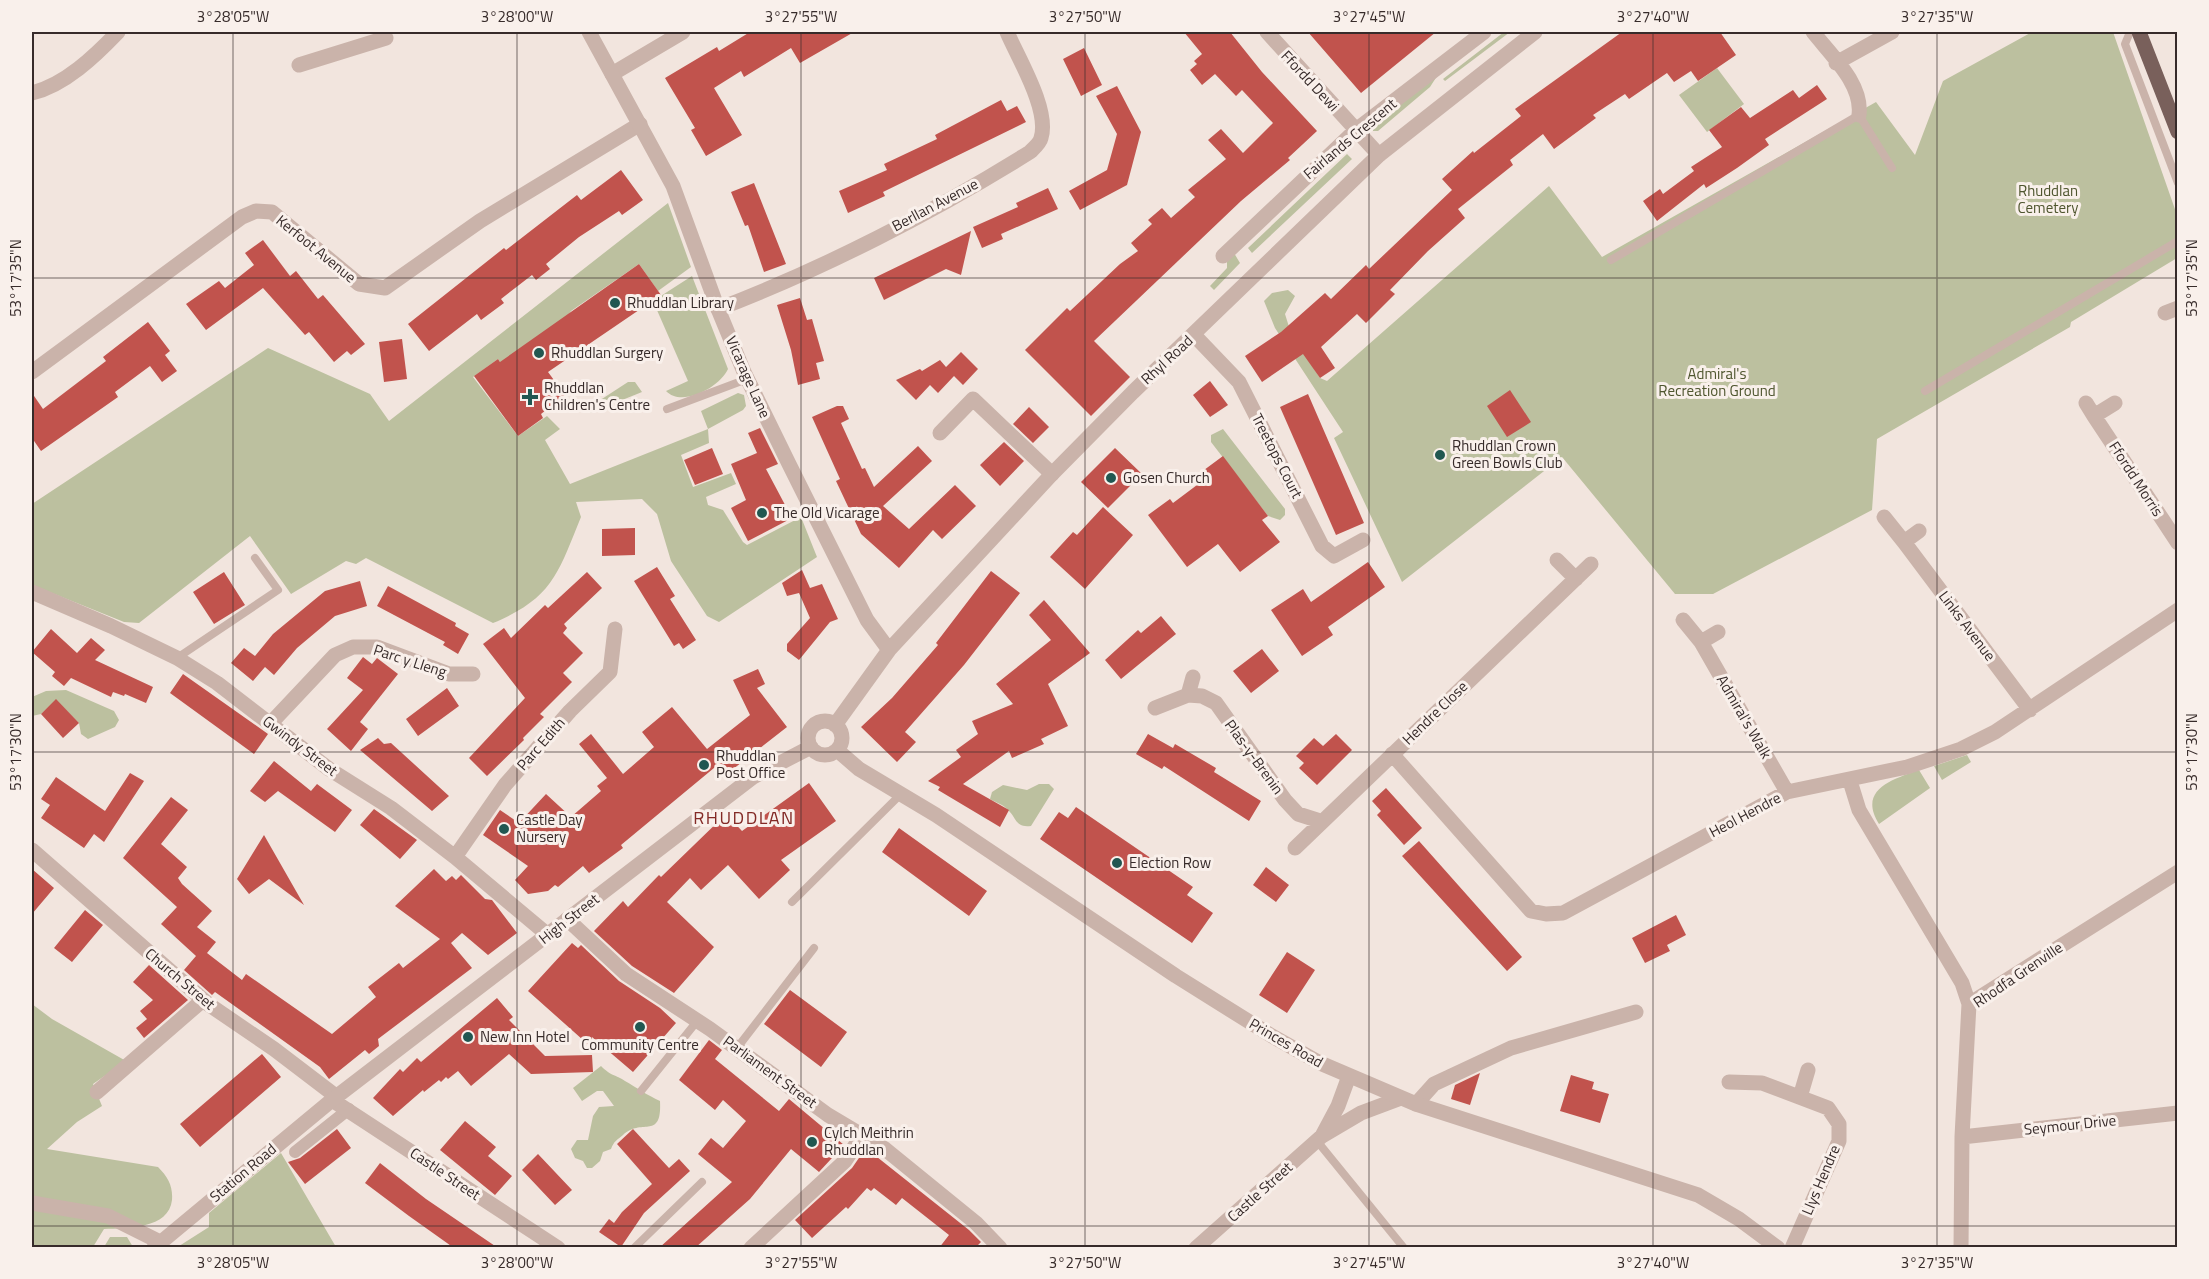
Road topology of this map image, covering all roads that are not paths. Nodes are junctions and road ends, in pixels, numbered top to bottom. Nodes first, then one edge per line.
1 (118, 32) edge
2 (589, 32) edge
3 (683, 32) edge
4 (1007, 32) edge
5 (1266, 32) edge
6 (1484, 32) edge
7 (1535, 32) edge
8 (1813, 32) edge
9 (1893, 32) edge
10 (2130, 32) edge
11 (2139, 32) edge
12 (361, 38) edge
13 (386, 38) dead end
14 (1836, 63) junction
15 (298, 65) dead end
16 (612, 74) junction
17 (32, 93) edge
18 (1859, 115) junction
19 (640, 124) junction
20 (1356, 130) junction
21 (2178, 132) edge
22 (1379, 155) junction
23 (1892, 168) dead end
24 (2178, 183) edge
25 (2178, 241) edge
26 (1223, 256) dead end
27 (1611, 260) dead end
28 (718, 309) junction
29 (1194, 335) junction
30 (32, 372) edge
31 (747, 379) junction
32 (1925, 391) dead end
33 (2115, 403) dead end
34 (667, 409) dead end
35 (940, 433) dead end
36 (1052, 474) junction
37 (1884, 517) dead end
38 (1919, 531) dead end
39 (1364, 540) dead end
40 (1904, 542) junction
41 (2178, 543) edge
42 (255, 558) dead end
43 (1557, 560) dead end
44 (1591, 564) dead end
45 (1576, 579) junction
46 (32, 592) edge
47 (2178, 610) edge
48 (1683, 620) dead end
49 (615, 629) dead end
50 (1718, 632) dead end
51 (1701, 642) junction
52 (889, 650) junction
53 (177, 658) junction
54 (472, 674) dead end
55 (1193, 676) dead end
56 (1188, 695) junction
57 (1155, 708) dead end
58 (2030, 710) junction
59 (270, 724) junction
60 (835, 725) junction
61 (811, 747) junction
62 (837, 750) junction
63 (1392, 754) junction
64 (1850, 781) junction
65 (1787, 792) junction
66 (902, 794) junction
67 (1320, 821) junction
68 (1295, 848) dead end
69 (32, 850) edge
70 (455, 857) junction
71 (2178, 872) edge
72 (792, 902) dead end
73 (567, 920) junction
74 (548, 936) junction
75 (814, 948) dead end
76 (203, 1000) junction
77 (1969, 1004) junction
78 (1636, 1012) dead end
79 (698, 1020) junction
80 (737, 1048) junction
81 (1808, 1070) dead end
82 (1349, 1076) junction
83 (1729, 1082) dead end
84 (641, 1091) dead end
85 (97, 1092) dead end
86 (1800, 1097) junction
87 (335, 1098) junction
88 (1408, 1101) junction
89 (349, 1109) junction
90 (2178, 1113) edge
91 (862, 1135) junction
92 (1962, 1137) junction
93 (1320, 1138) junction
94 (295, 1152) dead end
95 (702, 1182) dead end
96 (32, 1203) edge
97 (157, 1245) edge
98 (558, 1248) edge
99 (634, 1248) edge
100 (751, 1248) edge
101 (1000, 1248) edge
102 (1196, 1248) edge
103 (1404, 1248) edge
104 (1778, 1248) edge
105 (1791, 1248) edge
106 (1961, 1248) edge

1 - 17 street
2 - 16 street, Vicarage Lane
3 - 16 street
4 - 28 street, Berllan Avenue
5 - 20 street, Ffordd Dewi
6 - 20 street, Fairlands Crescent
7 - 22 street, Rhyl Road
8 - 14 street
9 - 14 street
10 - 24 lane
11 - 21 main road
12 - 13 street
12 - 15 street
14 - 18 street
16 - 19 street, Vicarage Lane
18 - 23 lane
18 - 27 lane
19 - 28 street, Vicarage Lane
19 - 30 street, Kerfoot Avenue
20 - 22 street, Ffordd Dewi
20 - 26 street, Fairlands Crescent
22 - 29 street, Rhyl Road
25 - 32 lane
28 - 31 street, Vicarage Lane
29 - 36 street, Rhyl Road
29 - 39 street, Treetops Court
31 - 34 lane
31 - 52 street, Vicarage Lane
33 - 41 street, Ffordd Morris
35 - 36 street
36 - 52 street, Rhyl Road
37 - 40 street, Links Avenue
38 - 40 street
40 - 58 street, Links Avenue
42 - 53 lane
43 - 45 street
44 - 45 street, Hendre Close
45 - 63 street, Hendre Close
46 - 53 street, Gwindy Street
47 - 58 street, Heol Hendre
48 - 51 street, Admiral's Walk
49 - 70 street, Parc Edith
50 - 51 street
51 - 65 street, Admiral's Walk
52 - 60 street, Rhyl Road
53 - 59 street, Gwindy Street
54 - 59 street, Parc y Lleng
55 - 56 street
56 - 57 street
56 - 67 street, Plas-y-Brenin
58 - 64 street, Heol Hendre
59 - 70 street, Gwindy Street
60 - 61 street
60 - 62 street
61 - 62 street
61 - 73 street, High Street
62 - 66 street, Princes Road
63 - 65 street, Heol Hendre
63 - 67 street, Hendre Close
64 - 65 street, Heol Hendre
64 - 77 street
66 - 72 lane
66 - 82 street, Princes Road
67 - 68 street, Hendre Close
69 - 76 street, Church Street
70 - 74 street, Gwindy Street
71 - 77 street, Rhodfa Grenville
73 - 74 street, High Street
73 - 79 street, Parliament Street
74 - 87 street, High Street
75 - 80 lane
76 - 85 street
76 - 87 street, Church Street
77 - 92 street, Rhodfa Grenville
78 - 88 street
79 - 80 street, Parliament Street
79 - 84 lane
80 - 91 street, Parliament Street
81 - 86 street
82 - 88 street, Princes Road
82 - 93 street, Castle Street
83 - 86 street, Llys Hendre
86 - 105 street, Llys Hendre
87 - 89 street, Castle Street
87 - 97 street, Station Road
88 - 93 street, Castle Street
88 - 104 street, Princes Road
89 - 94 street
89 - 98 street, Castle Street
90 - 92 street, Seymour Drive
91 - 100 street
91 - 101 street, Parliament Street
92 - 106 street, Rhodfa Grenville
93 - 102 street, Castle Street
93 - 103 lane
95 - 99 lane
96 - 97 street

